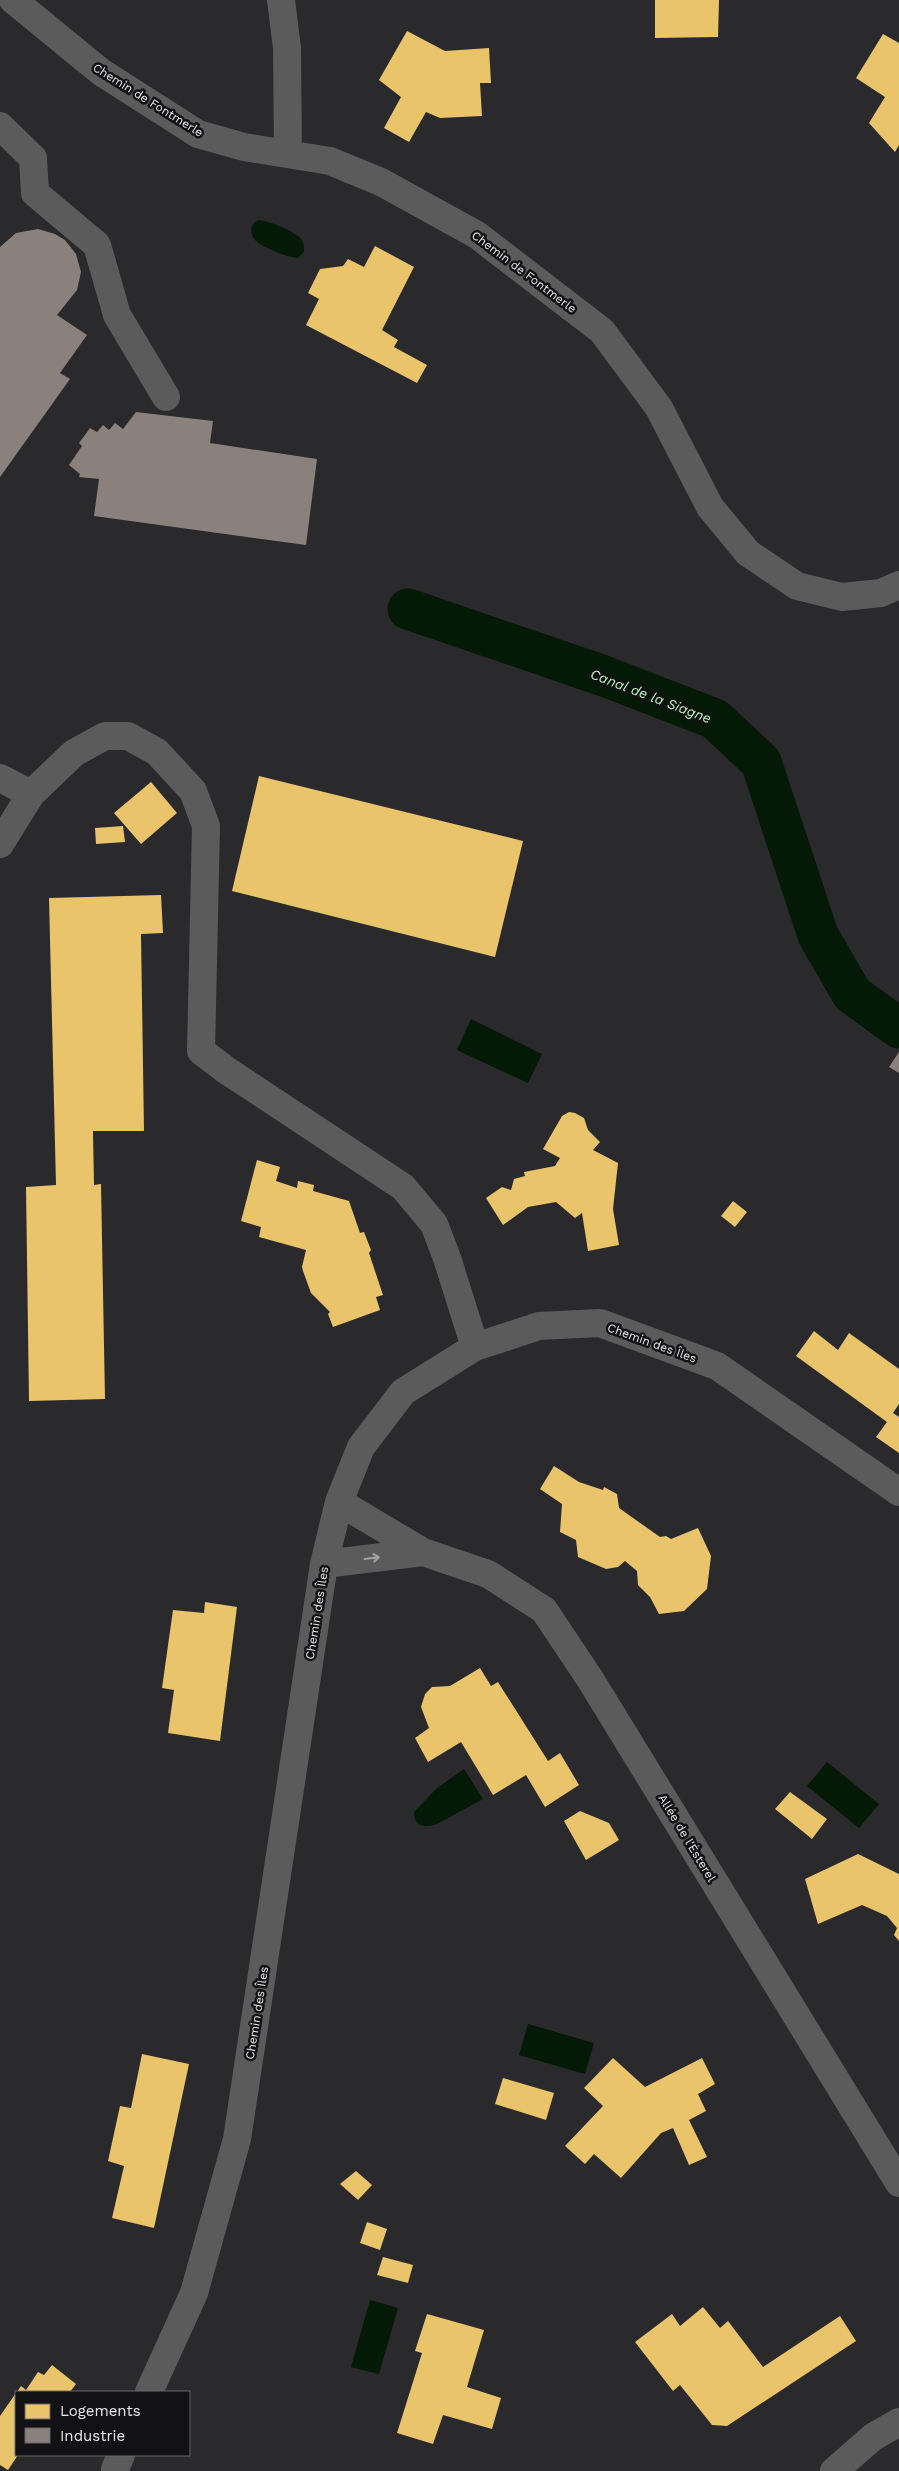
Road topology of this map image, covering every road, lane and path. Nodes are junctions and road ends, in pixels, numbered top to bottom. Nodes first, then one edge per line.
1 (13, 0) edge
2 (281, 0) edge
3 (0, 126) edge
4 (288, 154) junction
5 (166, 396) dead end
6 (899, 585) edge
7 (0, 778) edge
8 (31, 794) junction
9 (0, 844) edge
10 (475, 1347) junction
11 (899, 1492) edge
12 (339, 1502) junction
13 (423, 1552) junction
14 (324, 1564) junction
15 (899, 2184) edge
16 (149, 2391) edge
17 (899, 2422) edge
18 (834, 2471) edge

1 - 4 street, Chemin de Fontmerle
2 - 4 street
3 - 5 street
4 - 6 street, Chemin de Fontmerle
7 - 8 street
8 - 9 street
8 - 10 street
10 - 11 street, Chemin des Îles
10 - 12 street, Chemin des Îles
12 - 13 street, Allée de l'Ésterel
12 - 14 street, Chemin des Îles
14 -> 13 street, Allée de l'Ésterel
13 - 15 street, Allée de l'Ésterel
14 - 16 street, Chemin des Îles
17 - 18 street

